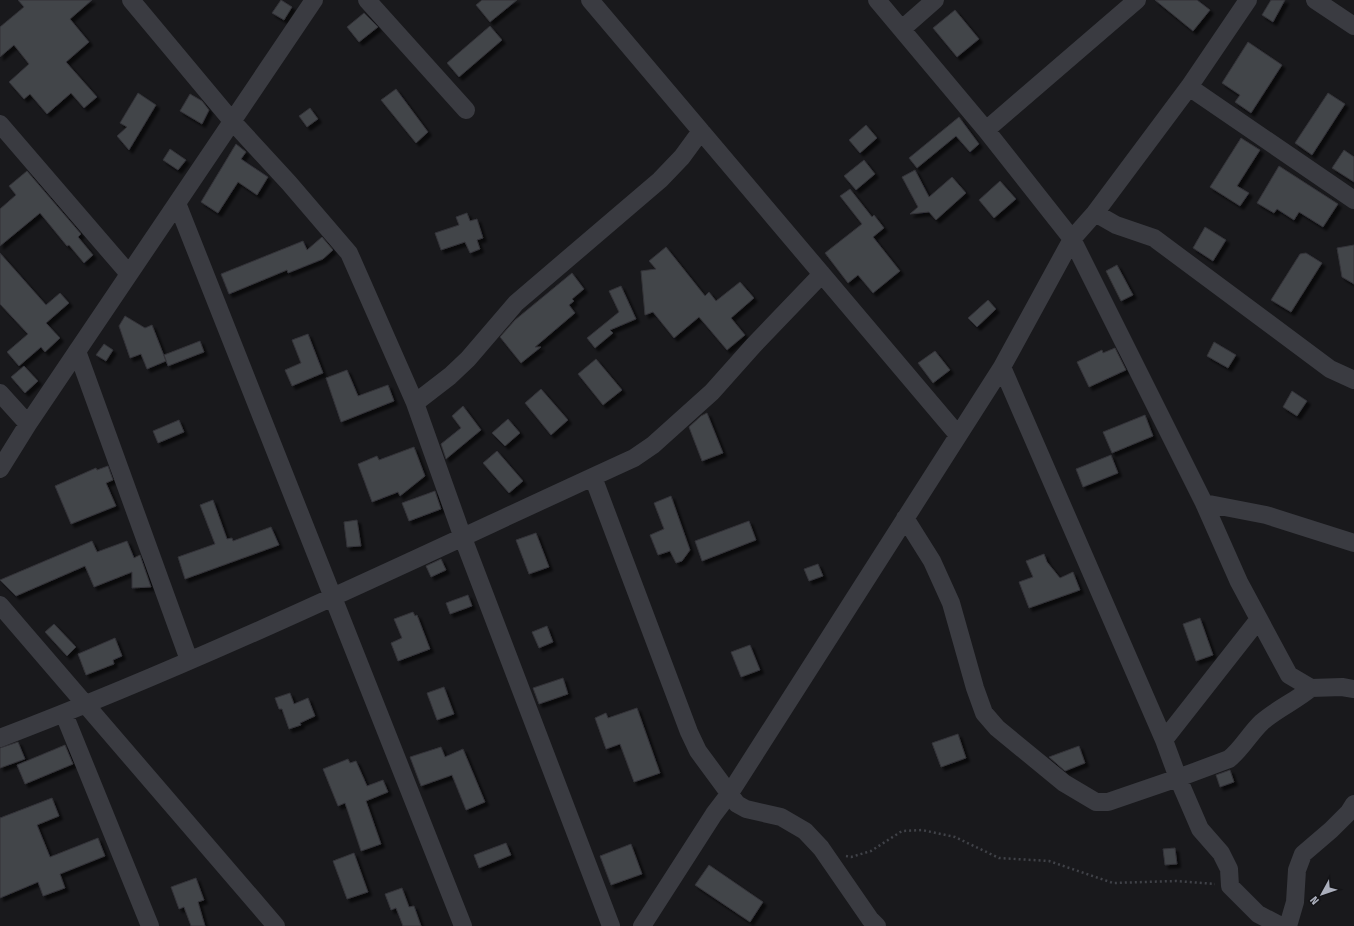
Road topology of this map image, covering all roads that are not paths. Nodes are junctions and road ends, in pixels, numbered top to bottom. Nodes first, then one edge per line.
1 (130, 0) edge
2 (314, 0) edge
3 (367, 0) edge
4 (590, 0) edge
5 (876, 0) edge
6 (936, 0) edge
7 (1137, 0) edge
8 (1248, 0) edge
9 (1315, 0) edge
10 (1354, 26) edge
11 (902, 29) junction
12 (1189, 87) junction
13 (466, 110) dead end
14 (232, 121) junction
15 (0, 124) edge
16 (986, 130) junction
17 (701, 132) junction
18 (1354, 200) edge
19 (177, 203) junction
20 (1094, 213) junction
21 (1072, 239) junction
22 (129, 274) junction
23 (822, 274) junction
24 (77, 351) junction
25 (1002, 368) junction
26 (1354, 380) edge
27 (0, 393) edge
28 (415, 403) junction
29 (28, 424) junction
30 (958, 435) junction
31 (0, 468) edge
32 (593, 477) junction
33 (1204, 502) junction
34 (905, 518) junction
35 (463, 538) junction
36 (1354, 543) edge
37 (334, 598) junction
38 (0, 605) edge
39 (1259, 619) junction
40 (189, 660) junction
41 (1311, 688) junction
42 (1348, 688) edge
43 (1354, 703) edge
44 (87, 705) junction
45 (64, 714) junction
46 (0, 738) edge
47 (1164, 740) junction
48 (1178, 778) junction
49 (730, 793) junction
50 (1354, 804) edge
51 (150, 926) edge
52 (276, 926) edge
53 (463, 926) edge
54 (611, 926) edge
55 (642, 926) edge
56 (878, 926) edge
57 (1281, 926) edge
58 (1288, 926) edge

1 - 14 street
2 - 14 street
3 - 13 street
4 - 17 street
5 - 11 street
6 - 11 street
7 - 16 street
8 - 12 street
9 - 10 street
11 - 16 street
12 - 18 street
12 - 20 street
14 - 19 street
14 - 28 street
15 - 22 street
16 - 21 street
17 - 23 street
17 - 28 street
19 - 22 street
19 - 37 street
20 - 21 street
20 - 26 street
21 - 25 street
21 - 33 street
22 - 24 street
23 - 30 street
23 - 32 street
24 - 29 street
24 - 40 street
25 - 30 street
25 - 47 street
27 - 29 street
28 - 35 street
29 - 31 street
30 - 34 street
32 - 35 street
32 - 49 street
33 - 36 street
33 - 39 street
34 - 48 street
34 - 49 street
35 - 37 street
35 - 54 street
37 - 40 street
37 - 53 street
38 - 44 street
39 - 41 street
39 - 47 street
40 - 44 street
41 - 42 street
41 - 48 street
42 - 43 street
44 - 45 street
44 - 52 street
45 - 46 street
45 - 51 street
47 - 48 street
48 - 57 street
49 - 55 street
49 - 56 street
50 - 58 street

